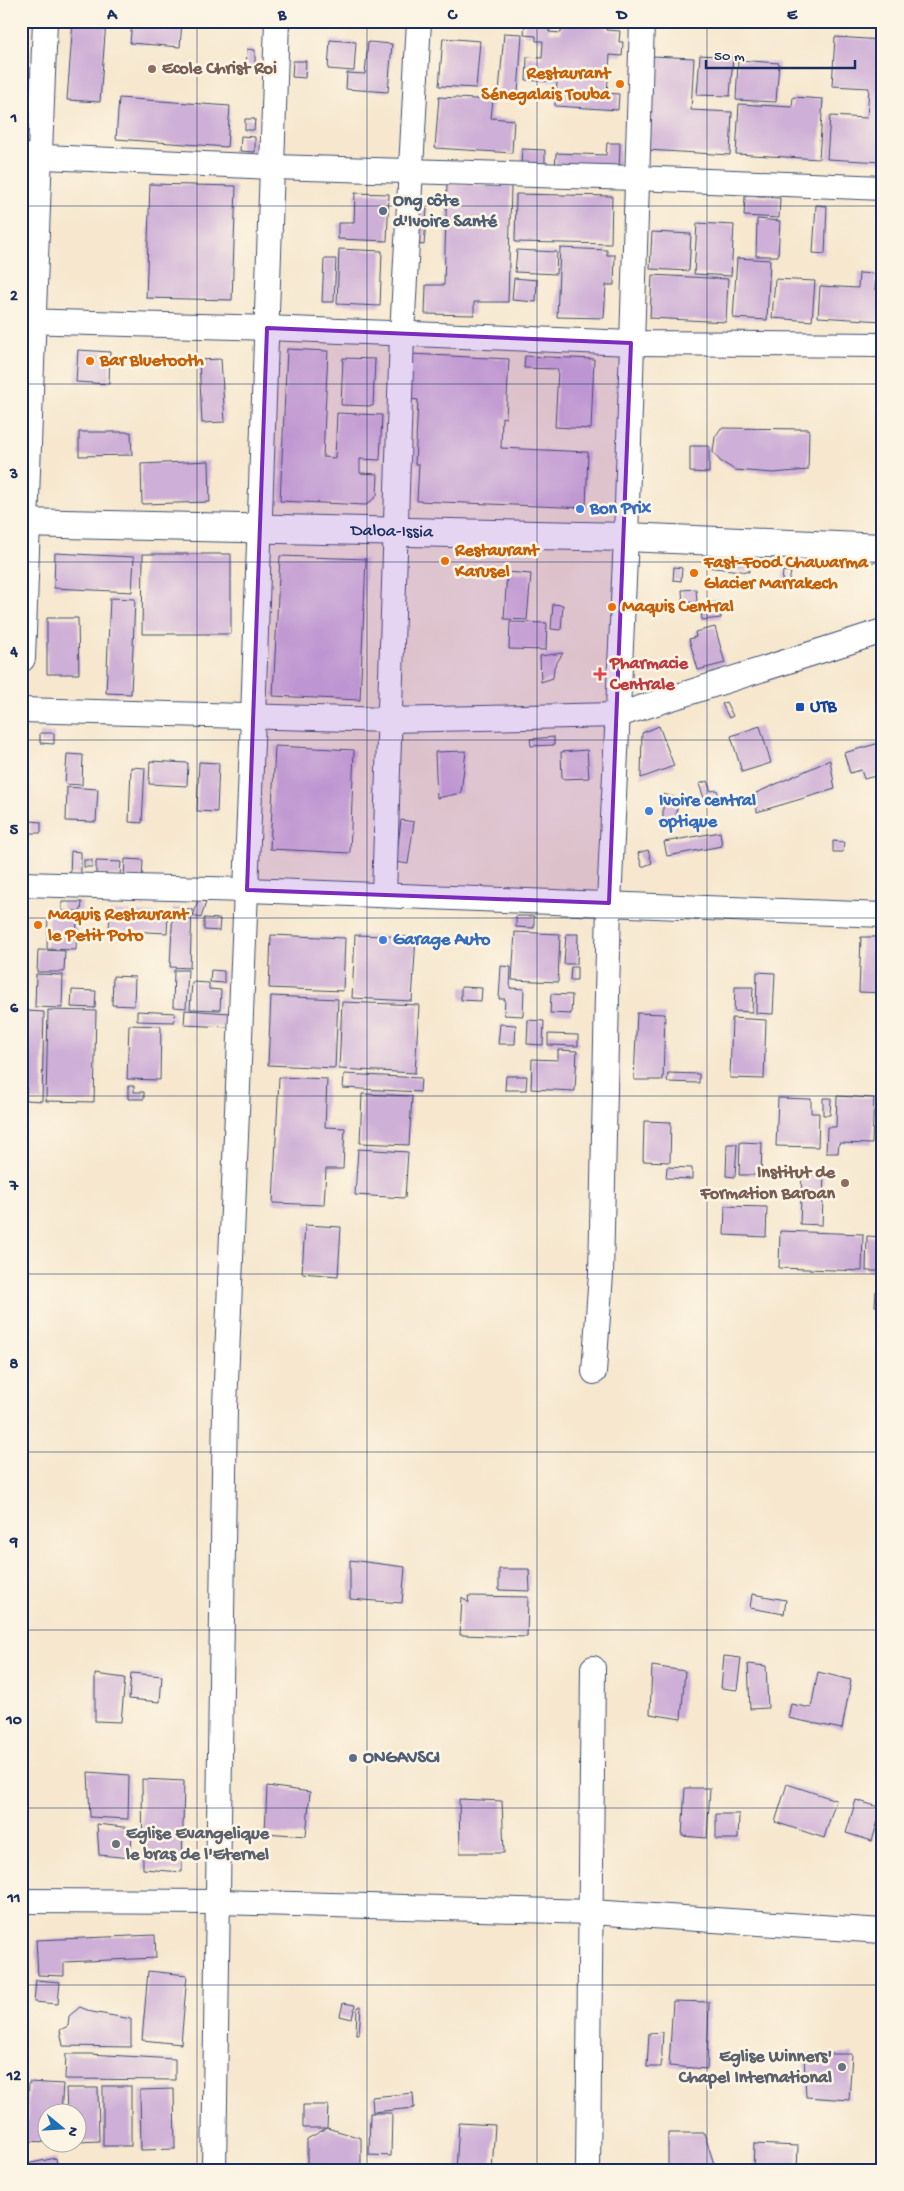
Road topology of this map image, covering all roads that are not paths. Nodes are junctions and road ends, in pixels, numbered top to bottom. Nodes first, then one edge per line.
1 (44, 21) edge
2 (277, 21) edge
3 (419, 21) edge
4 (642, 21) edge
5 (30, 156) edge
6 (273, 167) junction
7 (411, 172) junction
8 (636, 178) junction
9 (883, 188) edge
10 (27, 321) edge
11 (268, 328) junction
12 (402, 334) junction
13 (631, 343) junction
14 (883, 345) edge
15 (24, 523) edge
16 (260, 529) junction
17 (396, 532) junction
18 (626, 537) junction
19 (883, 548) edge
20 (883, 631) edge
21 (21, 658) edge
22 (21, 710) edge
23 (618, 715) junction
24 (253, 718) junction
25 (389, 720) junction
26 (21, 884) edge
27 (247, 890) junction
28 (384, 895) junction
29 (609, 903) junction
30 (883, 915) edge
31 (594, 1372) dead end
32 (593, 1668) dead end
33 (21, 1901) edge
34 (219, 1902) junction
35 (592, 1912) junction
36 (883, 1931) edge
37 (214, 2170) edge
38 (588, 2170) edge

1 - 5 street
2 - 6 street
3 - 7 street
4 - 8 street
5 - 6 street
5 - 10 street
6 - 7 street
6 - 11 street
7 - 8 street
7 - 12 street
8 - 9 street
8 - 13 street
10 - 11 street
10 - 15 street
11 - 12 street
11 - 16 street
12 - 13 street
12 - 17 street
13 - 14 street
13 - 18 street
15 - 16 main road, Daloa-Issia
15 - 21 main road
16 - 17 main road, Daloa-Issia
16 - 24 street
17 - 18 main road, Daloa-Issia
17 - 25 street
18 - 19 main road, Daloa-Issia
18 - 23 street
20 - 23 street
22 - 24 street
23 - 25 street
23 - 29 street
24 - 25 street
24 - 27 street
25 - 28 street
26 - 27 street
27 - 28 street
27 - 34 street
28 - 29 street
29 - 30 street
29 - 31 street
32 - 35 street
33 - 34 street
34 - 35 street
34 - 37 street
35 - 36 street
35 - 38 street

